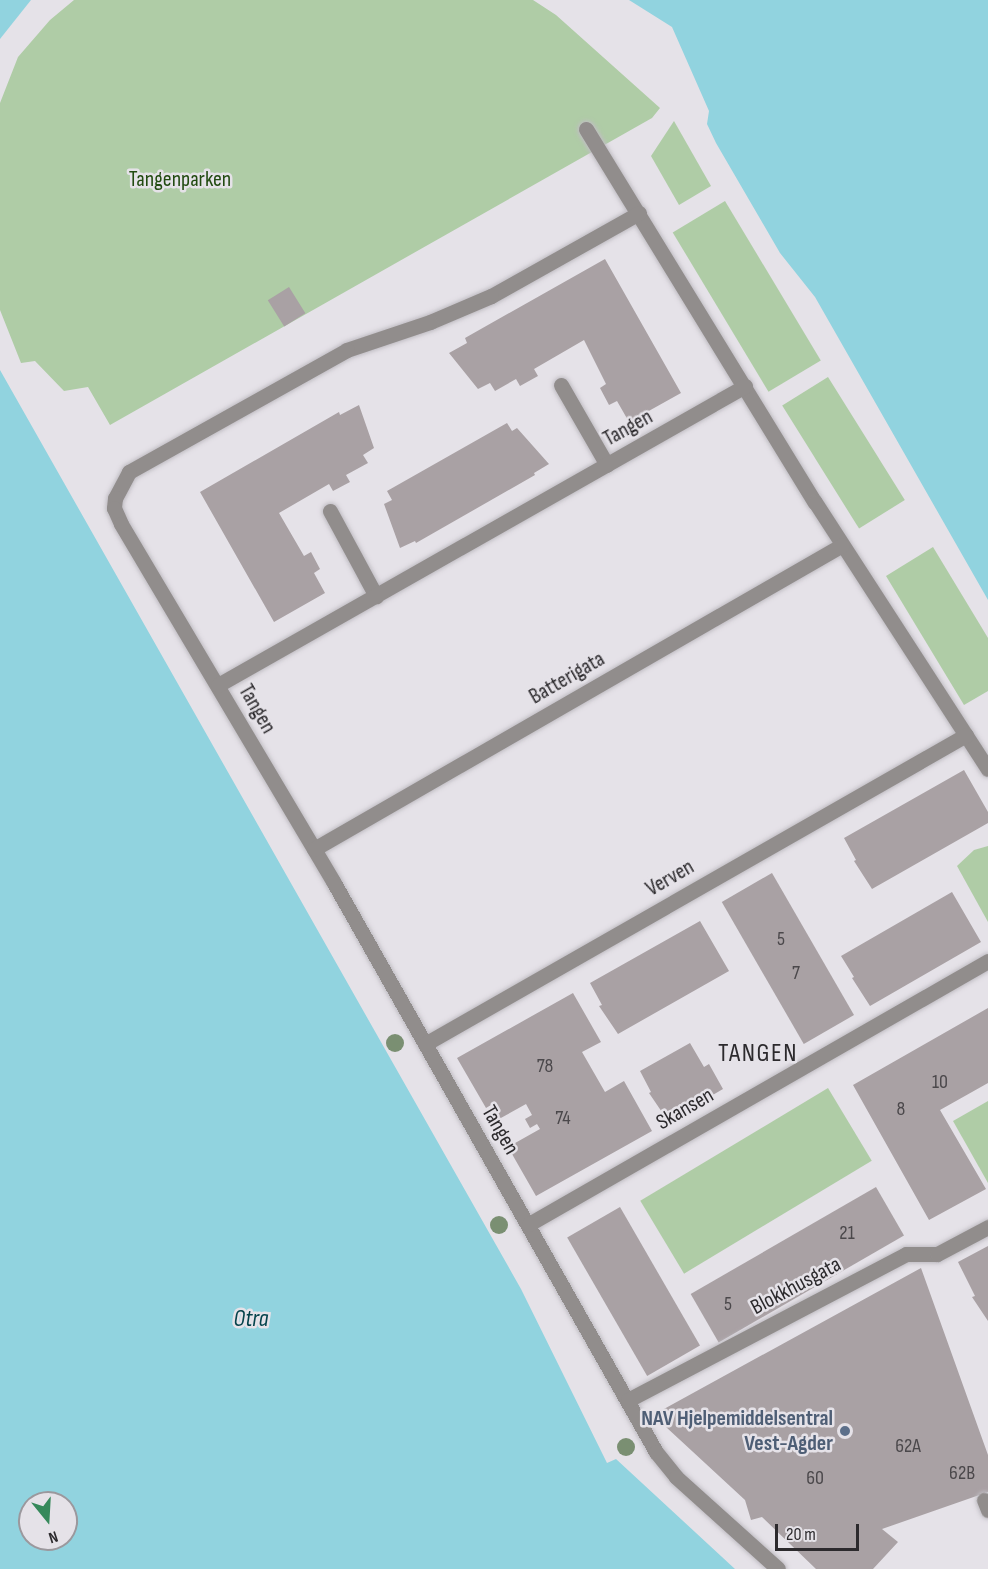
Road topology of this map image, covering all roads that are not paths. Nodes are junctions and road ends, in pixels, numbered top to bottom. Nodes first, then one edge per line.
1 (586, 129) dead end
2 (639, 213) junction
3 (561, 385) dead end
4 (745, 386) junction
5 (607, 465) junction
6 (330, 511) dead end
7 (842, 545) junction
8 (376, 596) junction
9 (218, 685) junction
10 (966, 735) junction
11 (988, 769) edge
12 (314, 849) junction
13 (988, 960) edge
14 (425, 1044) junction
15 (529, 1224) junction
16 (988, 1227) edge
17 (628, 1400) junction
18 (778, 1569) edge

1 - 2 street
2 - 4 street
2 - 9 street, Tangen
3 - 5 street
4 - 5 street, Tangen
4 - 7 street
5 - 8 street, Tangen
6 - 8 street
7 - 10 street
7 - 12 street, Batterigata
8 - 9 street, Tangen
9 - 12 street, Tangen
10 - 11 street
10 - 14 street, Verven
12 - 14 street, Tangen
13 - 15 street, Skansen
14 - 15 street, Tangen
15 - 17 street, Tangen
16 - 17 street, Blokkhusgata
17 - 18 street, Tangen

